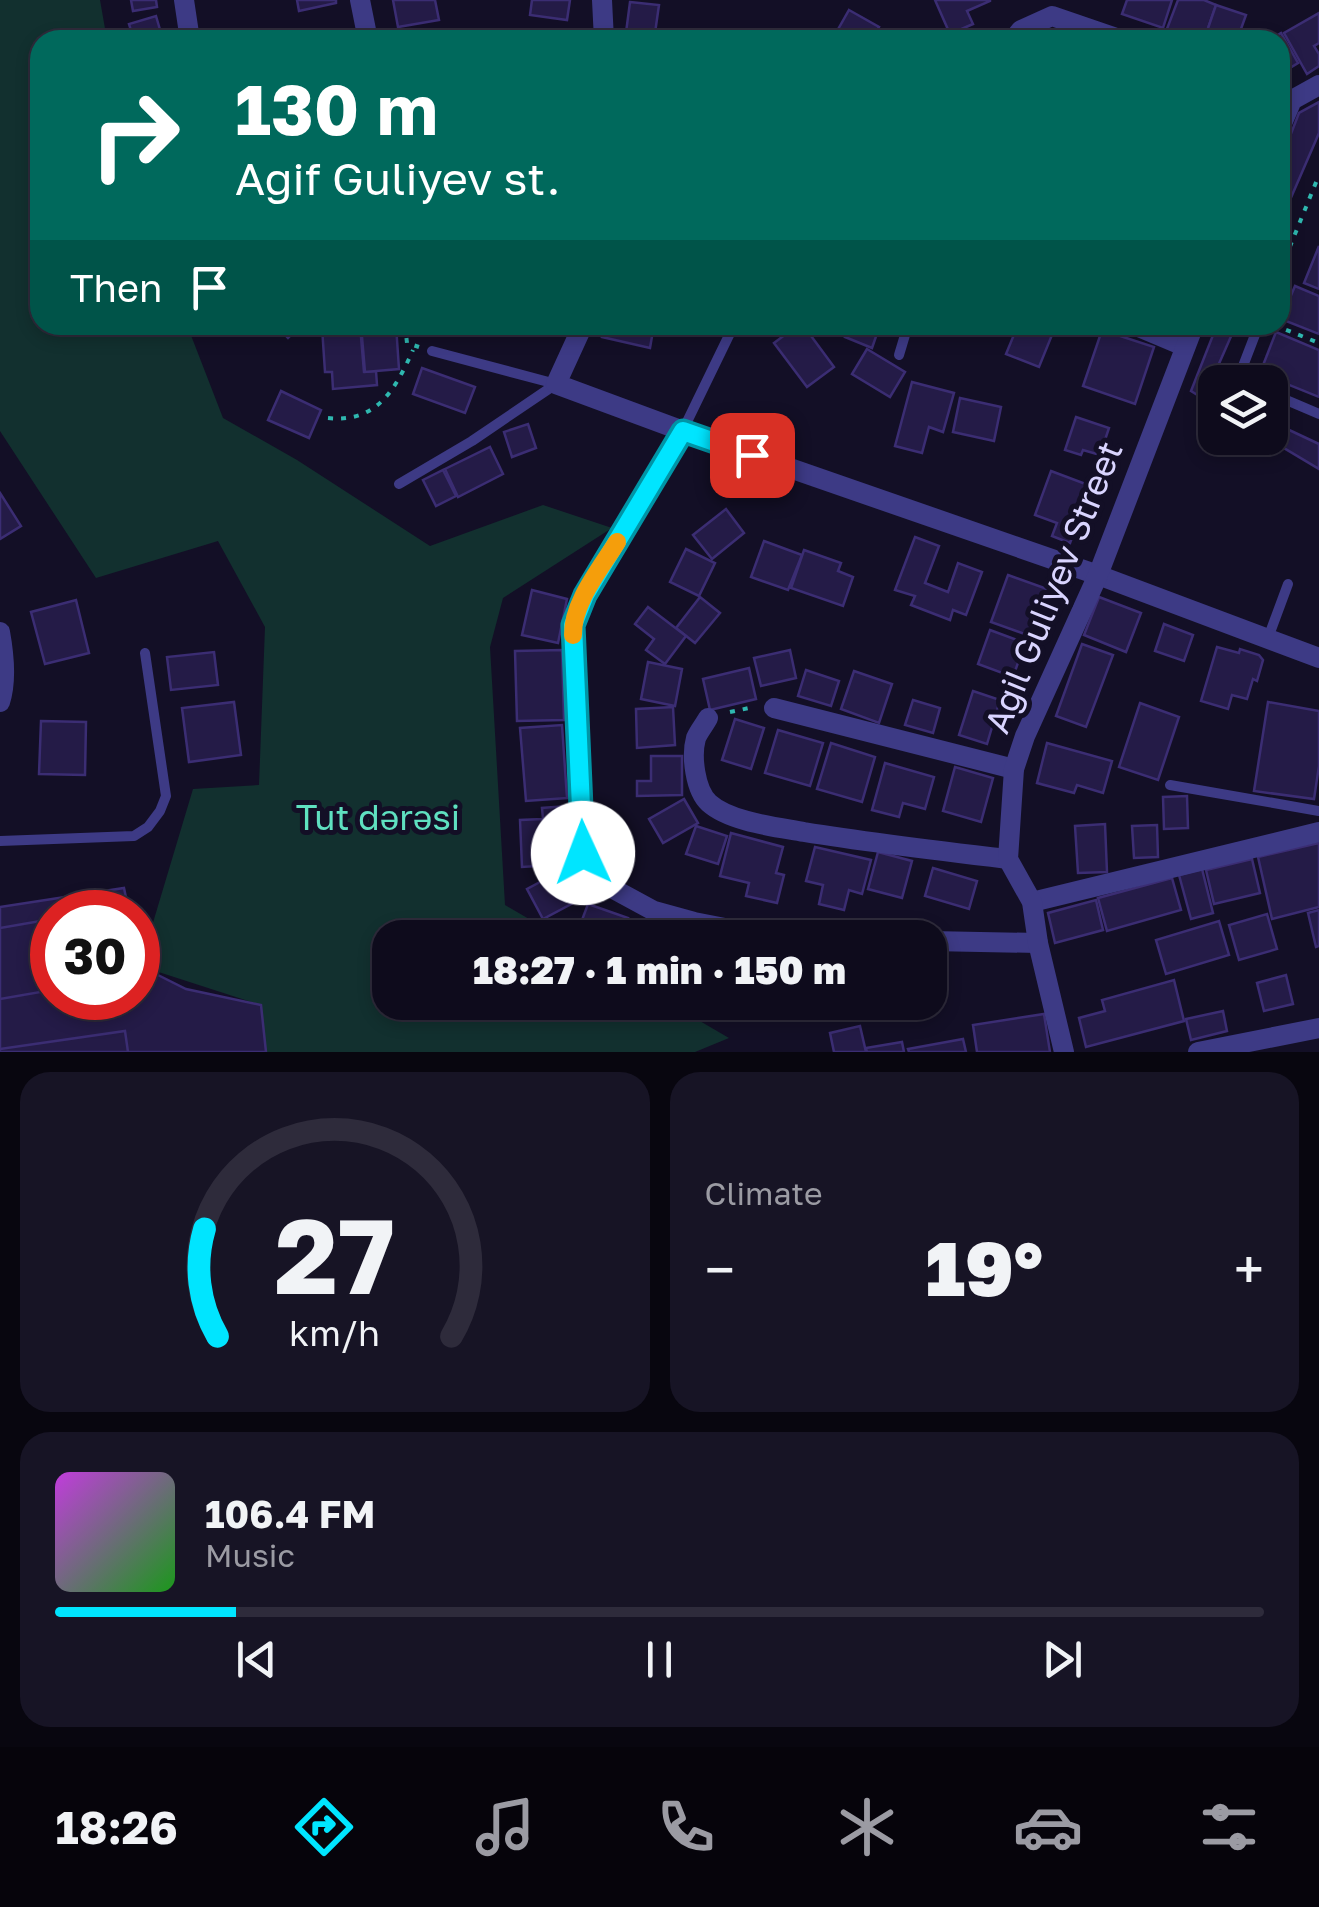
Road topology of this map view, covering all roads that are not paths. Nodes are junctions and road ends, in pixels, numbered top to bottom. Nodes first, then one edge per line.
1 (184, 0) edge
2 (360, 0) edge
3 (602, 0) edge
4 (188, 30) edge
5 (366, 30) edge
6 (604, 30) edge
7 (1021, 30) edge
8 (1093, 30) edge
9 (1319, 84) edge
10 (1290, 95) edge
11 (578, 335) edge
12 (729, 335) edge
13 (905, 335) edge
14 (1158, 335) edge
15 (1189, 335) edge
16 (1255, 335) edge
17 (1184, 346) junction
18 (432, 351) dead end
19 (899, 355) dead end
20 (1243, 365) edge
21 (556, 384) junction
22 (1288, 401) edge
23 (1319, 414) edge
24 (683, 431) junction
25 (399, 484) dead end
26 (1098, 574) junction
27 (1288, 584) dead end
28 (0, 632) edge
29 (1268, 638) junction
30 (146, 653) dead end
31 (1319, 658) edge
32 (0, 702) edge
33 (774, 708) road end
34 (708, 718) road end
35 (1014, 769) junction
36 (1170, 786) dead end
37 (1319, 811) edge
38 (1319, 832) edge
39 (0, 840) edge
40 (1008, 859) junction
41 (1032, 902) junction
42 (688, 920) edge
43 (947, 941) edge
44 (1038, 942) junction
45 (1319, 1028) edge
46 (1064, 1052) edge
47 (1198, 1052) edge

1 - 4 street
2 - 5 street
3 - 6 street
7 - 8 street
9 - 10 street
11 - 21 street
12 - 24 lane
13 - 19 lane
14 - 17 street
15 - 17 street, Agil Guliyev Street
16 - 20 lane
17 - 26 street, Agil Guliyev Street
18 - 21 lane
21 - 24 street
21 - 25 lane
22 - 23 lane
24 - 26 street
24 - 42 street
26 - 29 street
26 - 35 street, Agil Guliyev Street
27 - 29 lane
28 - 32 street
29 - 31 street
30 - 39 lane
33 - 35 street
34 - 40 street
35 - 40 street, Agil Guliyev Street
36 - 37 lane
38 - 41 street
40 - 41 street
41 - 44 street
43 - 44 street
44 - 46 street
45 - 47 street

